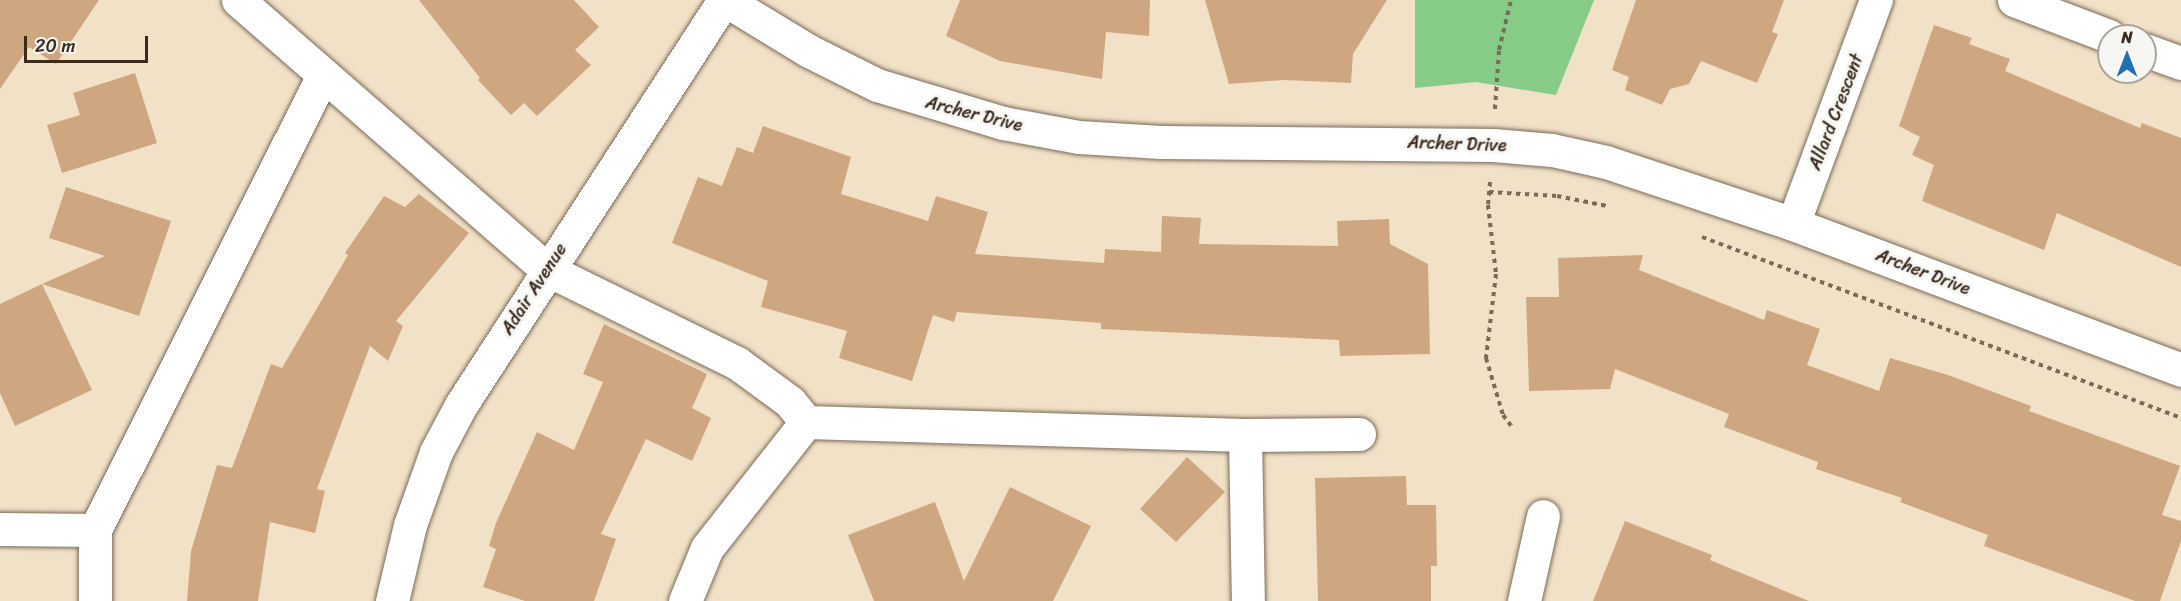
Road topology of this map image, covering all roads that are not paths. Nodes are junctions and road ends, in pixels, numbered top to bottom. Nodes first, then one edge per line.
1 (238, 0) edge
2 (724, 0) edge
3 (1876, 0) edge
4 (2013, 0) edge
5 (2097, 32) edge
6 (2157, 54) edge
7 (2181, 63) edge
8 (323, 75) junction
9 (1794, 224) junction
10 (546, 269) junction
11 (2181, 370) edge
12 (806, 422) junction
13 (1359, 434) dead end
14 (1245, 435) junction
15 (1543, 516) dead end
16 (0, 529) edge
17 (95, 530) junction
18 (95, 601) edge
19 (392, 601) edge
20 (685, 601) edge
21 (1248, 601) edge
22 (1524, 601) edge

1 - 8 street
2 - 9 street, Archer Drive
2 - 10 street, Adair Avenue
3 - 9 street, Allard Crescent
4 - 5 street
6 - 7 street
8 - 10 street
8 - 17 street
9 - 11 street, Archer Drive
10 - 12 street
10 - 19 street, Adair Avenue
12 - 14 street
12 - 20 street
13 - 14 street
14 - 21 street
15 - 22 street
16 - 17 street
17 - 18 street

